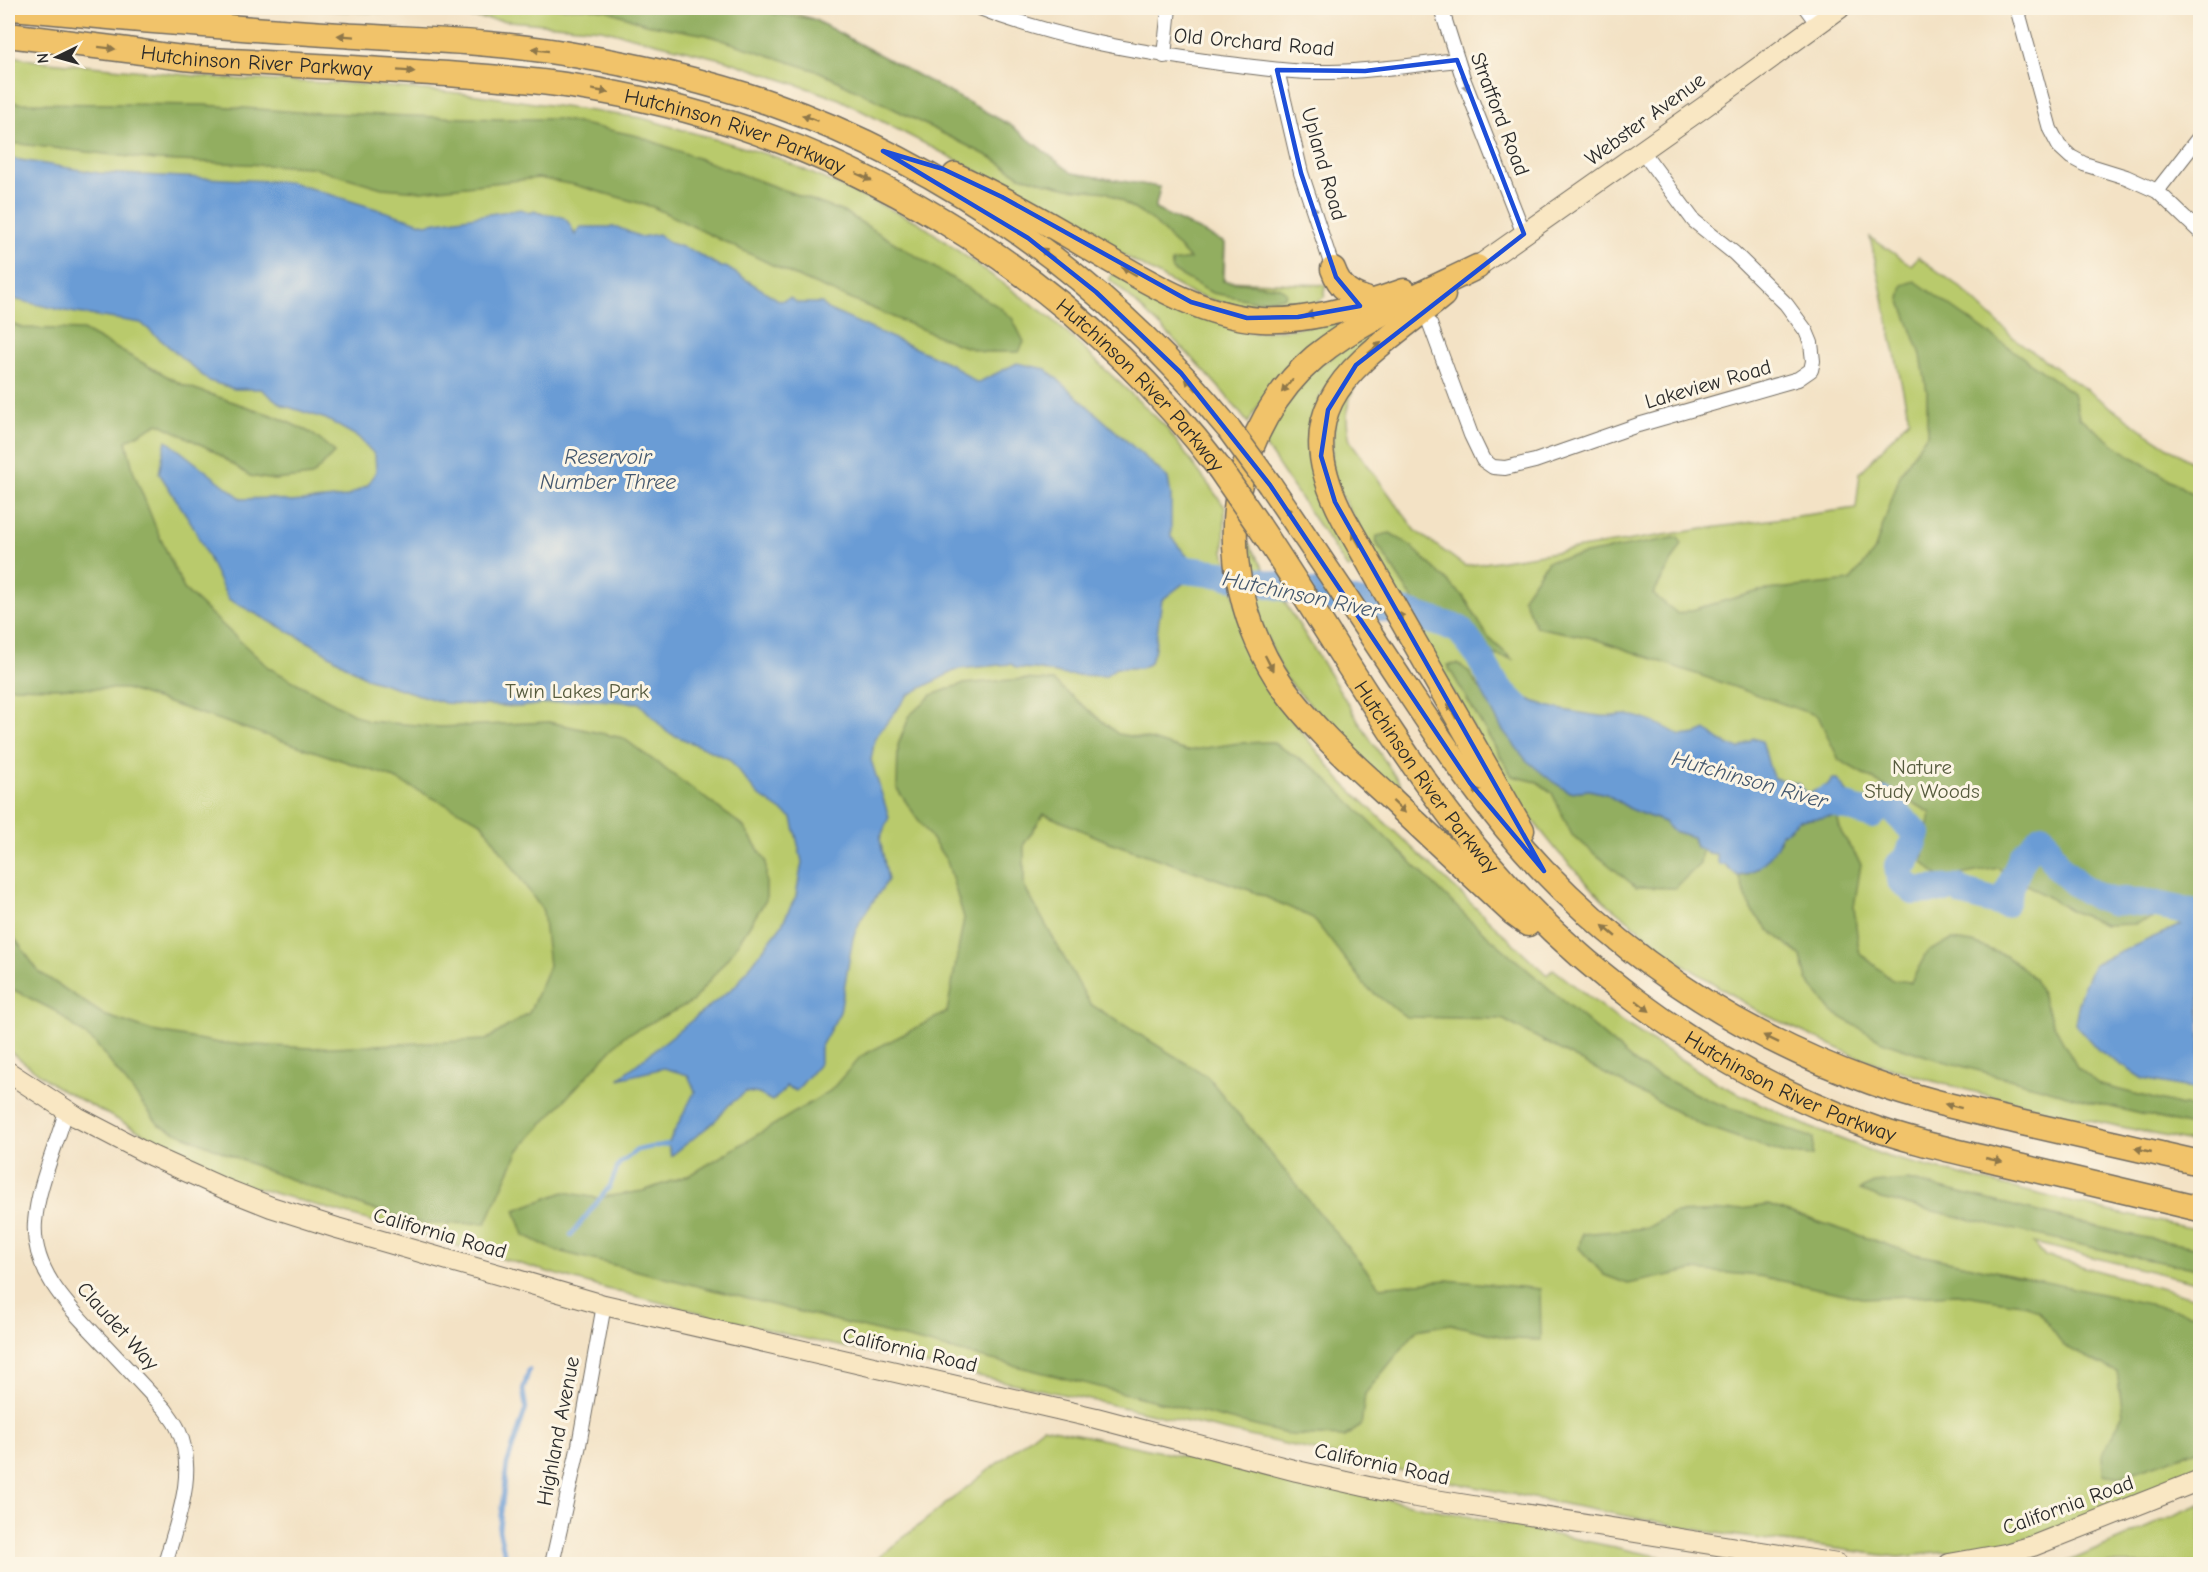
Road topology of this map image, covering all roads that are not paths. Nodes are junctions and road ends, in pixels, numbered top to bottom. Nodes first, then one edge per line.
1 (13, 8) edge
2 (980, 8) edge
3 (1169, 8) edge
4 (1441, 8) edge
5 (2017, 8) edge
6 (1822, 12) edge
7 (8, 35) edge
8 (1164, 56) junction
9 (1457, 60) junction
10 (1277, 70) junction
11 (2200, 136) edge
12 (882, 151) junction
13 (1642, 151) junction
14 (2157, 191) junction
15 (2200, 232) edge
16 (1524, 234) junction
17 (1477, 267) junction
18 (1333, 269) joint
19 (1371, 302) junction
20 (1430, 324) dead end
21 (1544, 871) junction
22 (1597, 970) junction
23 (8, 1072) edge
24 (66, 1111) junction
25 (2200, 1163) edge
26 (2200, 1209) edge
27 (604, 1305) junction
28 (2200, 1480) edge
29 (165, 1564) edge
30 (552, 1564) edge
31 (1837, 1564) edge
32 (1948, 1564) edge

12 -> 1 highway, Hutchinson River Parkway
2 - 8 street, Old Orchard Road
3 - 8 street
4 - 9 street, Stratford Road
5 - 14 street
6 - 13 main road, Webster Avenue
7 -> 22 highway, Hutchinson River Parkway, bridge
8 - 10 street, Old Orchard Road
9 - 10 street, Old Orchard Road
9 -> 16 street, Stratford Road
18 -> 10 street, Upland Road
11 - 14 street
19 -> 12 highway
21 -> 12 highway, Hutchinson River Parkway, bridge
13 - 16 main road, Webster Avenue
13 - 20 street, Lakeview Road
14 - 15 street
16 - 17 main road, Webster Avenue
17 - 19 highway
21 -> 17 highway
17 -> 22 highway
18 - 19 highway
25 -> 21 highway, Hutchinson River Parkway
22 -> 26 highway, Hutchinson River Parkway
23 - 24 main road, California Road
24 - 27 main road, California Road
24 - 29 street, Claudet Way
27 - 30 street, Highland Avenue
27 - 31 main road, California Road
28 - 32 main road, California Road

